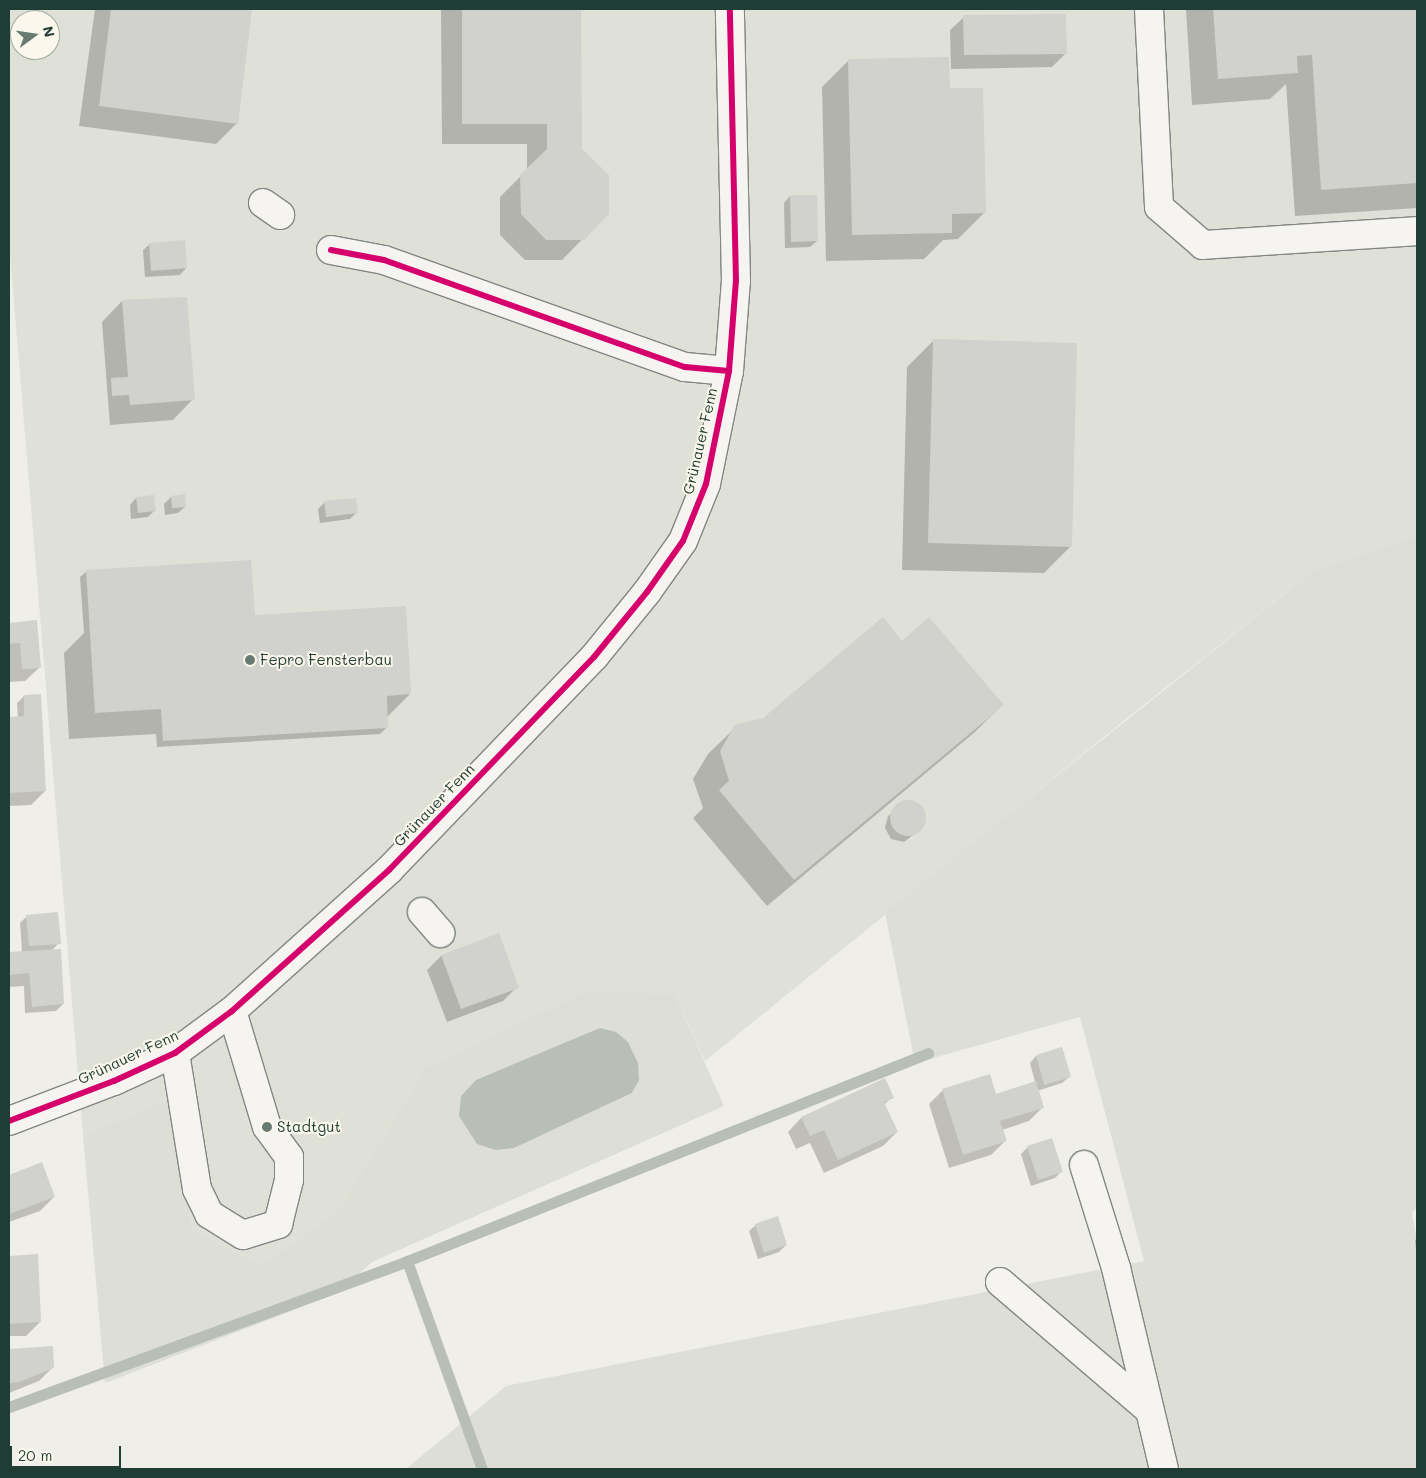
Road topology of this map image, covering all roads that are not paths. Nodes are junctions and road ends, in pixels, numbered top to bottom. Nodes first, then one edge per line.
1 (730, 9) edge
2 (1149, 9) edge
3 (1417, 231) edge
4 (331, 250) dead end
5 (729, 371) junction
6 (422, 912) dead end
7 (440, 933) dead end
8 (232, 1011) junction
9 (175, 1053) junction
10 (9, 1121) edge
11 (1084, 1165) dead end
12 (1000, 1282) dead end
13 (1148, 1409) junction
14 (1164, 1469) edge

1 - 5 street, Grünauer Fenn
2 - 3 street
4 - 5 street, Grünauer Fenn
5 - 8 street, Grünauer Fenn
6 - 7 street
8 - 9 street, Grünauer Fenn
8 - 9 street, Grünauer Fenn
9 - 10 street, Grünauer Fenn
11 - 13 street
12 - 13 street
13 - 14 street

